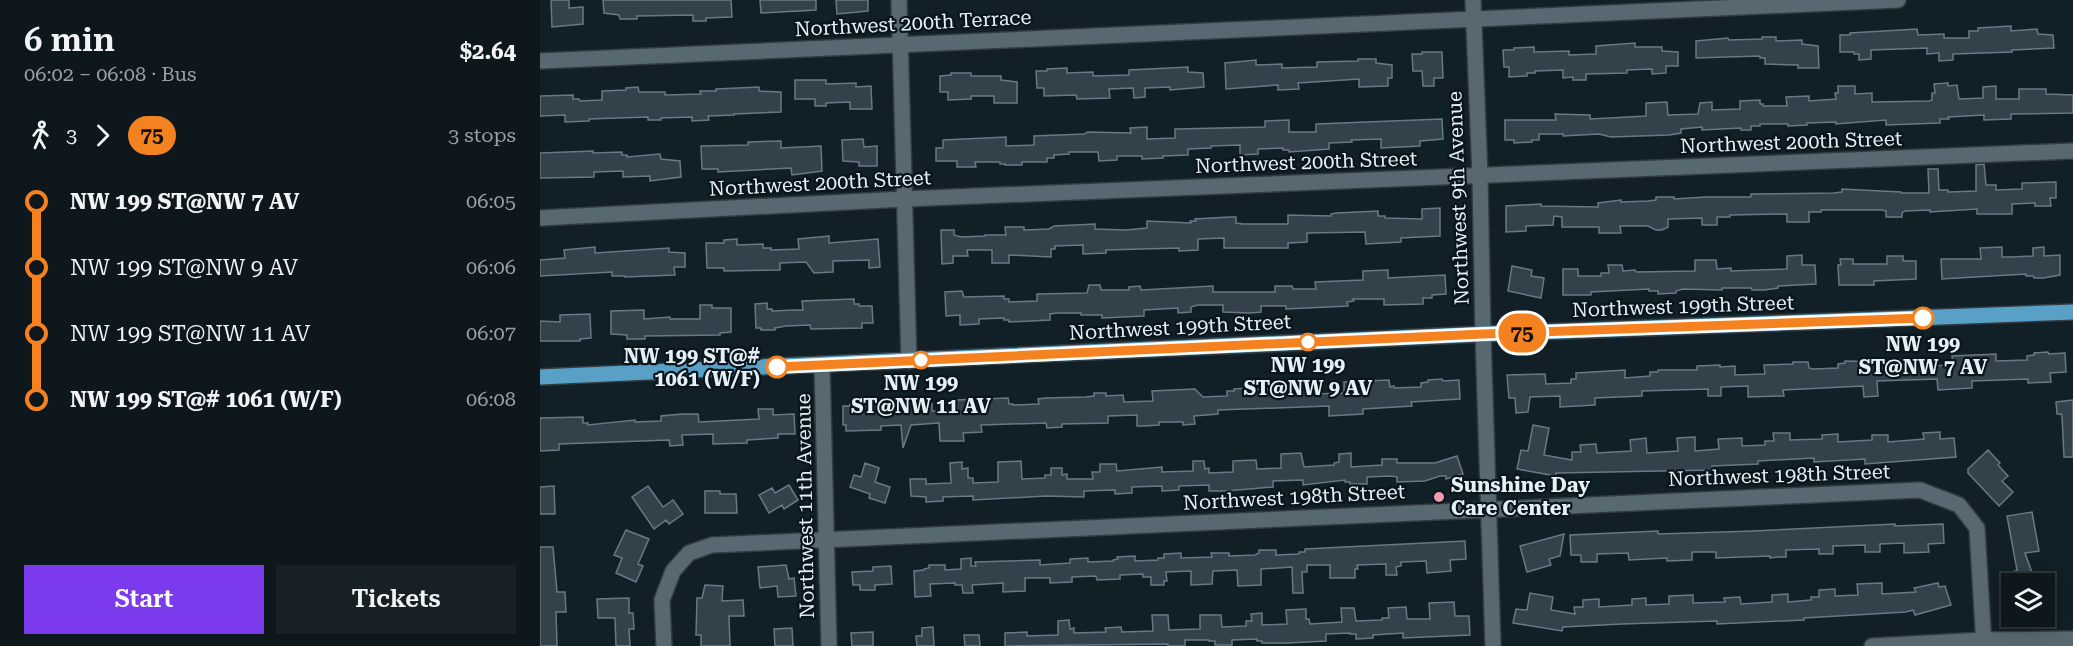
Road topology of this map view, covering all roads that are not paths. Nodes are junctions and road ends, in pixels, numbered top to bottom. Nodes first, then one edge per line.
1 (899, 0) edge
2 (1473, 0) edge
3 (1898, 0) edge
4 (1474, 18) junction
5 (900, 45) junction
6 (540, 61) edge
7 (2073, 151) edge
8 (1480, 176) junction
9 (904, 199) junction
10 (540, 218) edge
11 (2073, 312) edge
12 (1483, 334) junction
13 (909, 361) junction
14 (822, 365) junction
15 (540, 377) edge
16 (1488, 508) junction
17 (826, 540) junction
18 (2073, 639) edge
19 (1984, 643) edge
20 (664, 646) edge
21 (829, 646) edge
22 (1493, 646) edge
23 (1872, 646) edge

1 - 5 street
2 - 4 street, Northwest 9th Avenue
3 - 4 street, Northwest 200th Terrace
4 - 5 street, Northwest 200th Terrace
4 - 8 street, Northwest 9th Avenue
5 - 6 street, Northwest 200th Terrace
5 - 9 street
7 - 8 street, Northwest 200th Street
8 - 9 street, Northwest 200th Street
8 - 12 street, Northwest 9th Avenue
9 - 10 street, Northwest 200th Street
9 - 13 street
11 - 12 main road, Northwest 199th Street
12 - 13 main road, Northwest 199th Street
12 - 16 street, Northwest 9th Avenue
13 - 14 main road, Northwest 199th Street
14 - 15 main road, Northwest 199th Street
14 - 17 street, Northwest 11th Avenue
16 - 17 street, Northwest 198th Street
16 - 19 street, Northwest 198th Street
16 - 22 street, Northwest 9th Avenue
17 - 20 street, Northwest 198th Street
17 - 21 street, Northwest 11th Avenue
18 - 19 street
19 - 23 street

